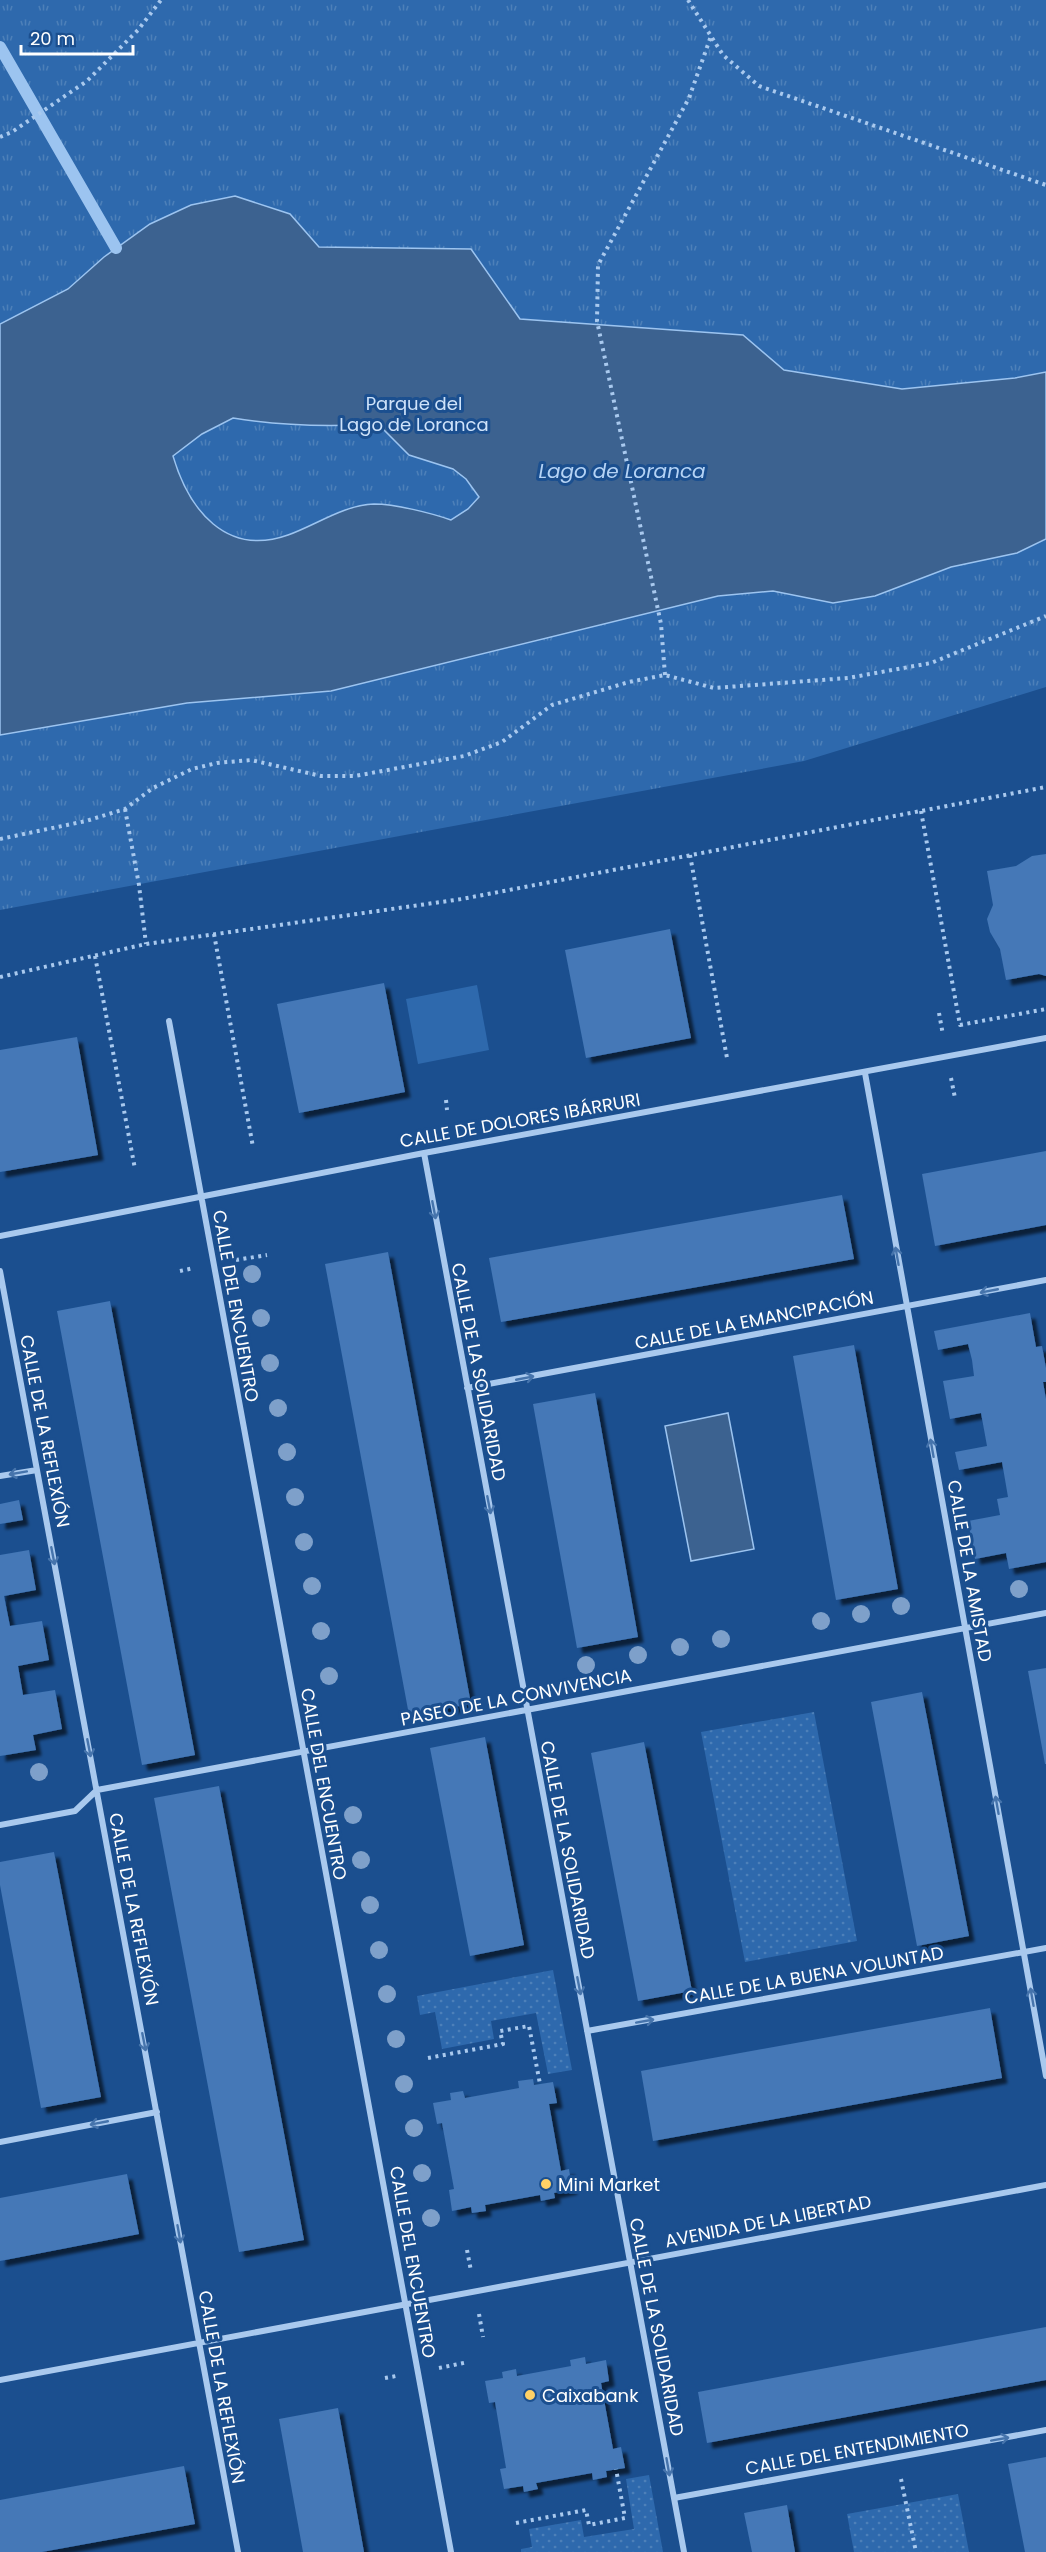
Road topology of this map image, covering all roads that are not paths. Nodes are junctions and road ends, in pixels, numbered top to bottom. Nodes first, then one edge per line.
1 (169, 1021) dead end
2 (1046, 1038) edge
3 (865, 1073) junction
4 (424, 1153) junction
5 (201, 1197) junction
6 (0, 1236) edge
7 (0, 1271) edge
8 (1046, 1280) edge
9 (906, 1307) junction
10 (467, 1388) junction
11 (37, 1470) junction
12 (0, 1476) edge
13 (1046, 1613) edge
14 (965, 1628) junction
15 (527, 1710) junction
16 (303, 1752) junction
17 (97, 1790) junction
18 (0, 1826) edge
19 (1046, 1948) edge
20 (1023, 1952) junction
21 (587, 2031) junction
22 (1046, 2076) edge
23 (157, 2112) junction
24 (0, 2142) edge
25 (1046, 2185) edge
26 (630, 2262) junction
27 (405, 2304) junction
28 (199, 2343) junction
29 (0, 2380) edge
30 (1046, 2430) edge
31 (674, 2498) junction
32 (238, 2552) edge
33 (451, 2552) edge
34 (684, 2552) edge

1 - 5 street, CALLE DEL ENCUENTRO
2 - 3 street, CALLE DE DOLORES IBÁRRURI
3 - 4 street, CALLE DE DOLORES IBÁRRURI
9 -> 3 street, CALLE DE LA AMISTAD
4 - 5 street, CALLE DE DOLORES IBÁRRURI
4 -> 10 street, CALLE DE LA SOLIDARIDAD
5 - 6 street, CALLE DE DOLORES IBÁRRURI
5 - 16 street, CALLE DEL ENCUENTRO
7 - 11 street, CALLE DE LA REFLEXIÓN
8 -> 9 street, CALLE DE LA EMANCIPACIÓN
10 -> 9 street, CALLE DE LA EMANCIPACIÓN
14 -> 9 street, CALLE DE LA AMISTAD
10 -> 15 street, CALLE DE LA SOLIDARIDAD
11 -> 12 street
11 -> 17 street, CALLE DE LA REFLEXIÓN
13 - 14 street, PASEO DE LA CONVIVENCIA
14 - 15 street, PASEO DE LA CONVIVENCIA
20 -> 14 street, CALLE DE LA AMISTAD
15 - 16 street, PASEO DE LA CONVIVENCIA
15 -> 21 street, CALLE DE LA SOLIDARIDAD
16 - 17 street, PASEO DE LA CONVIVENCIA
16 - 27 street, CALLE DEL ENCUENTRO
17 - 18 street
17 -> 23 street, CALLE DE LA REFLEXIÓN
19 - 20 street, CALLE DE LA BUENA VOLUNTAD
21 -> 20 street, CALLE DE LA BUENA VOLUNTAD
22 -> 20 street, CALLE DE LA AMISTAD
21 - 26 street, CALLE DE LA SOLIDARIDAD
23 -> 24 street
23 -> 28 street, CALLE DE LA REFLEXIÓN
25 - 26 street, AVENIDA DE LA LIBERTAD
26 - 27 street, AVENIDA DE LA LIBERTAD
26 -> 31 street, CALLE DE LA SOLIDARIDAD
27 - 28 street, AVENIDA DE LA LIBERTAD
27 - 33 street, CALLE DEL ENCUENTRO
28 - 29 street, AVENIDA DE LA LIBERTAD
28 - 32 street, CALLE DE LA REFLEXIÓN
31 -> 30 street, CALLE DEL ENTENDIMIENTO
31 - 34 street, CALLE DE LA SOLIDARIDAD

